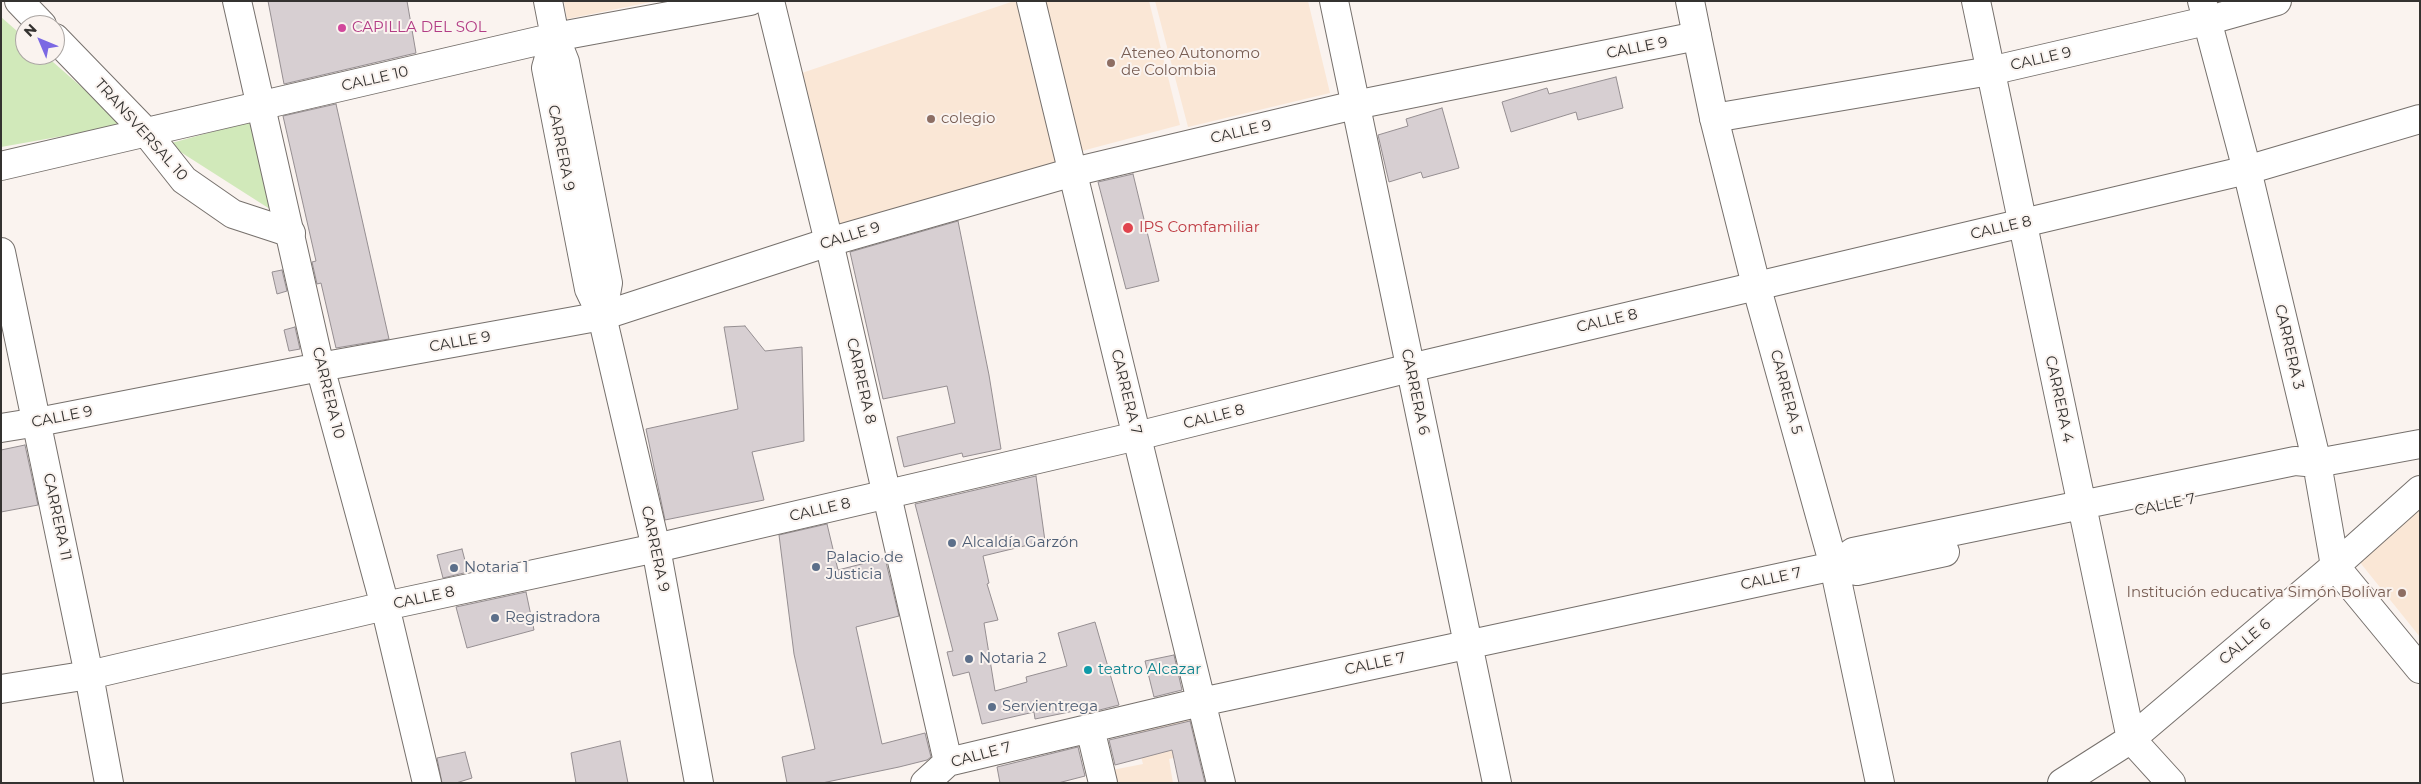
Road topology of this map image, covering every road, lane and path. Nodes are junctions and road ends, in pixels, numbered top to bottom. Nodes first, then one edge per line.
1 (19, 1) edge
2 (237, 1) edge
3 (548, 1) edge
4 (750, 1) edge
5 (770, 1) edge
6 (1031, 1) edge
7 (1334, 1) edge
8 (1690, 1) edge
9 (1976, 1) edge
10 (2277, 1) edge
11 (2204, 11) edge
12 (32, 15) edge
13 (1697, 36) junction
14 (555, 37) junction
15 (65, 48) edge
16 (1990, 71) junction
17 (1355, 104) junction
18 (260, 106) junction
19 (1714, 118) junction
20 (2420, 119) edge
21 (146, 132) junction
22 (1, 166) edge
23 (2247, 170) junction
24 (1072, 172) junction
25 (2022, 223) junction
26 (291, 233) junction
27 (829, 242) junction
28 (1, 252) edge
29 (1756, 285) junction
30 (602, 316) junction
31 (320, 367) junction
32 (1410, 368) junction
33 (38, 422) junction
34 (1, 428) edge
35 (1137, 436) junction
36 (2420, 444) edge
37 (2317, 463) junction
38 (2420, 490) edge
39 (887, 495) junction
40 (2083, 513) junction
41 (656, 548) junction
42 (1834, 566) junction
43 (2335, 566) junction
44 (385, 606) junction
45 (1468, 644) junction
46 (2420, 669) edge
47 (89, 676) junction
48 (1, 689) edge
49 (1201, 702) junction
50 (1090, 728) junction
51 (2131, 739) junction
52 (948, 762) junction
53 (108, 783) edge
54 (426, 783) edge
55 (699, 783) edge
56 (925, 783) edge
57 (1103, 783) edge
58 (1221, 783) edge
59 (1497, 783) edge
60 (1880, 783) edge
61 (2062, 783) edge
62 (2171, 783) edge

1 - 12 street
2 - 18 street, CARRERA 10
3 - 14 street, CARRERA 9
4 - 14 street, CALLE 10
5 - 27 street, CARRERA 8
6 - 24 street, CARRERA 7
7 - 17 street, CARRERA 6
8 - 13 street, CARRERA 5
9 - 16 street, CARRERA 4
10 - 11 street, CALLE 9
11 - 16 street, CALLE 9
11 - 23 street, CARRERA 3
13 - 17 street, CALLE 9
13 - 19 street, CARRERA 5
14 - 18 street, CALLE 10
14 - 30 street, CARRERA 9
15 - 21 street, TRANSVERSAL 10
16 - 19 street, CALLE 9
16 - 25 street, CARRERA 4
17 - 24 street, CALLE 9
17 - 32 street, CARRERA 6
18 - 21 street, CALLE 10
18 - 26 street, CARRERA 10
19 - 29 street, CARRERA 5
20 - 23 street, CALLE 8
21 - 22 street, CALLE 10
21 - 26 street, TRANSVERSAL 10
23 - 25 street, CALLE 8
23 - 37 street, CARRERA 3
24 - 27 street, CALLE 9
24 - 35 street, CARRERA 7
25 - 29 street, CALLE 8
25 - 40 street, CARRERA 4
26 - 31 street, CARRERA 10
27 - 30 street, CALLE 9
27 - 39 street, CARRERA 8
28 - 33 street, CARRERA 11
29 - 32 street, CALLE 8
29 - 42 street, CARRERA 5
30 - 31 street, CALLE 9
30 - 41 street, CARRERA 9
31 - 33 street, CALLE 9
31 - 44 street, CARRERA 10
32 - 35 street, CALLE 8
32 - 45 street, CARRERA 6
33 - 34 street, CALLE 9
33 - 47 street, CARRERA 11
35 - 39 street, CALLE 8
35 - 49 street, CARRERA 7
36 - 37 street, CALLE 7
37 - 40 street, CALLE 7
37 - 43 street, CARRERA 3
38 - 43 street, CALLE 6
39 - 41 street, CALLE 8
39 - 52 street, CARRERA 8
40 - 42 street, CALLE 7
40 - 51 street, CARRERA 4
41 - 44 street, CALLE 8
41 - 55 street, CARRERA 9
42 - 45 street, CALLE 7
42 - 60 street, CARRERA 5
43 - 46 street, CARRERA 3
43 - 51 street, CALLE 6
44 - 47 street, CALLE 8
44 - 54 street, CARRERA 10
45 - 49 street, CALLE 7
45 - 59 street, CARRERA 6
47 - 48 street, CALLE 8
47 - 53 street, CARRERA 11
49 - 50 street, CALLE 7
49 - 58 street, CARRERA 7
50 - 52 street, CALLE 7
50 - 57 street
51 - 61 street, CALLE 6
51 - 62 street
52 - 56 street, CALLE 7

